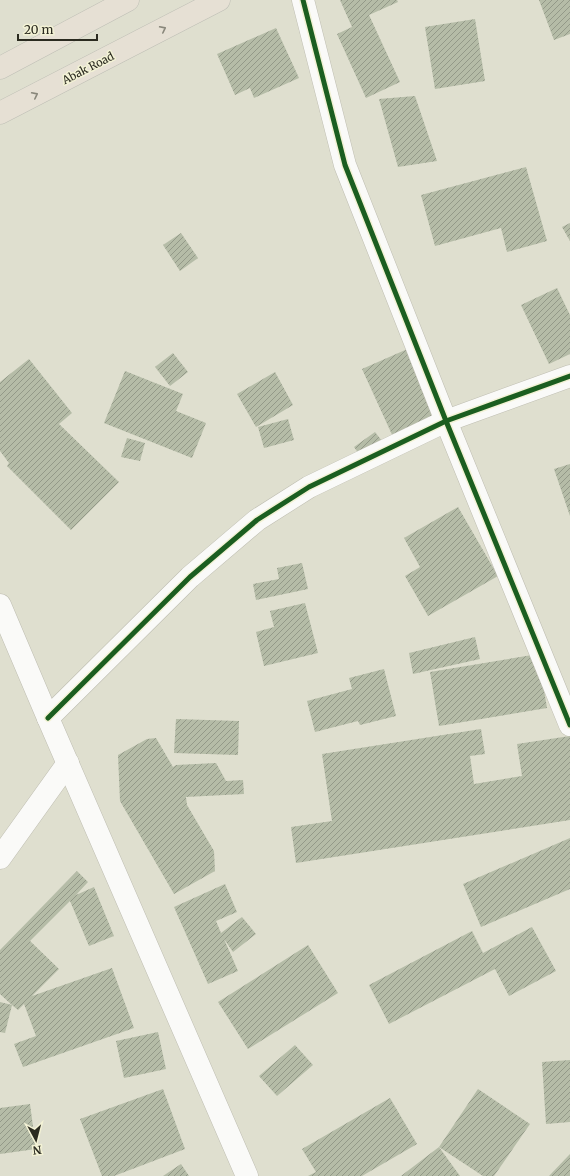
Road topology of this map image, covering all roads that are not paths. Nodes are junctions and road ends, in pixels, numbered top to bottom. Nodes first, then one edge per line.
1 (128, 0) edge
2 (219, 0) edge
3 (303, 0) edge
4 (0, 68) edge
5 (0, 113) edge
6 (570, 376) edge
7 (446, 421) junction
8 (0, 605) edge
9 (48, 718) junction
10 (570, 725) edge
11 (68, 763) junction
12 (0, 858) edge
13 (247, 1176) edge

1 - 4 highway
5 -> 2 highway, Abak Road
3 - 7 street
6 - 7 street
7 - 9 street
7 - 10 street
8 - 9 street
9 - 11 street
11 - 12 street
11 - 13 street

